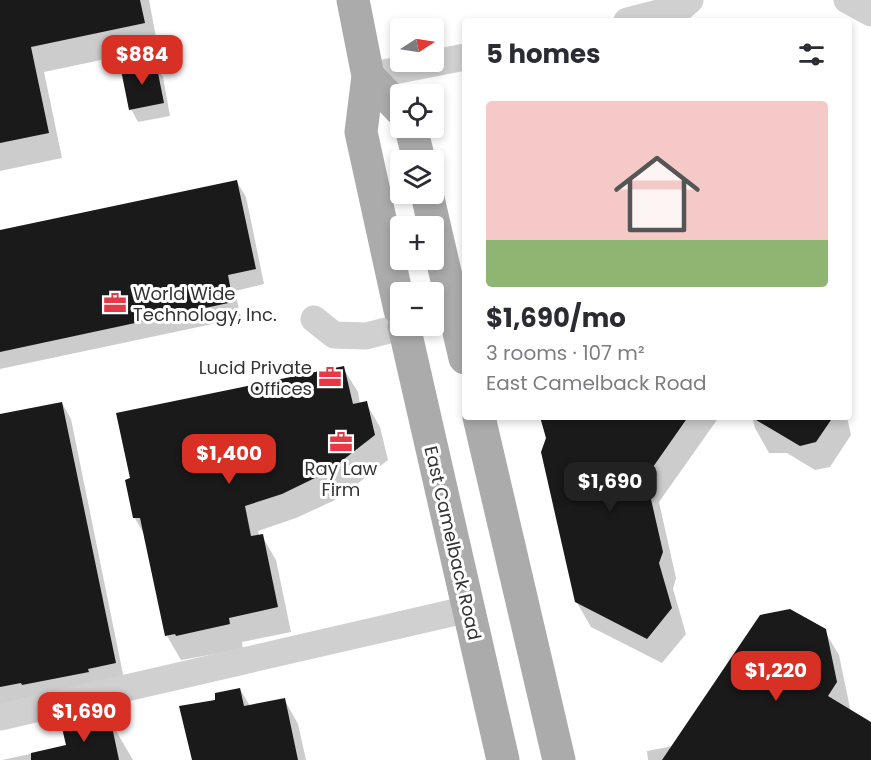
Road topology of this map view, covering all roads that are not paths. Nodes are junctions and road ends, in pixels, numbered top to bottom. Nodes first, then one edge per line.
1 (353, 0) edge
2 (690, 0) edge
3 (847, 0) edge
4 (871, 13) edge
5 (639, 18) edge
6 (462, 58) edge
7 (368, 76) junction
8 (390, 99) edge
9 (429, 204) edge
10 (394, 282) edge
11 (451, 313) edge
12 (314, 319) dead end
13 (390, 330) edge
14 (406, 336) edge
15 (462, 348) edge
16 (480, 420) edge
17 (468, 609) junction
18 (0, 717) edge
19 (503, 760) edge
20 (559, 760) edge

1 - 7 main road
2 - 5 street
3 - 4 street
6 - 7 street
7 - 8 main road
7 - 10 main road
9 - 11 main road
11 - 15 main road
12 - 13 street
14 - 17 main road, East Camelback Road
16 - 20 main road
17 - 18 street
17 - 19 main road, East Camelback Road

